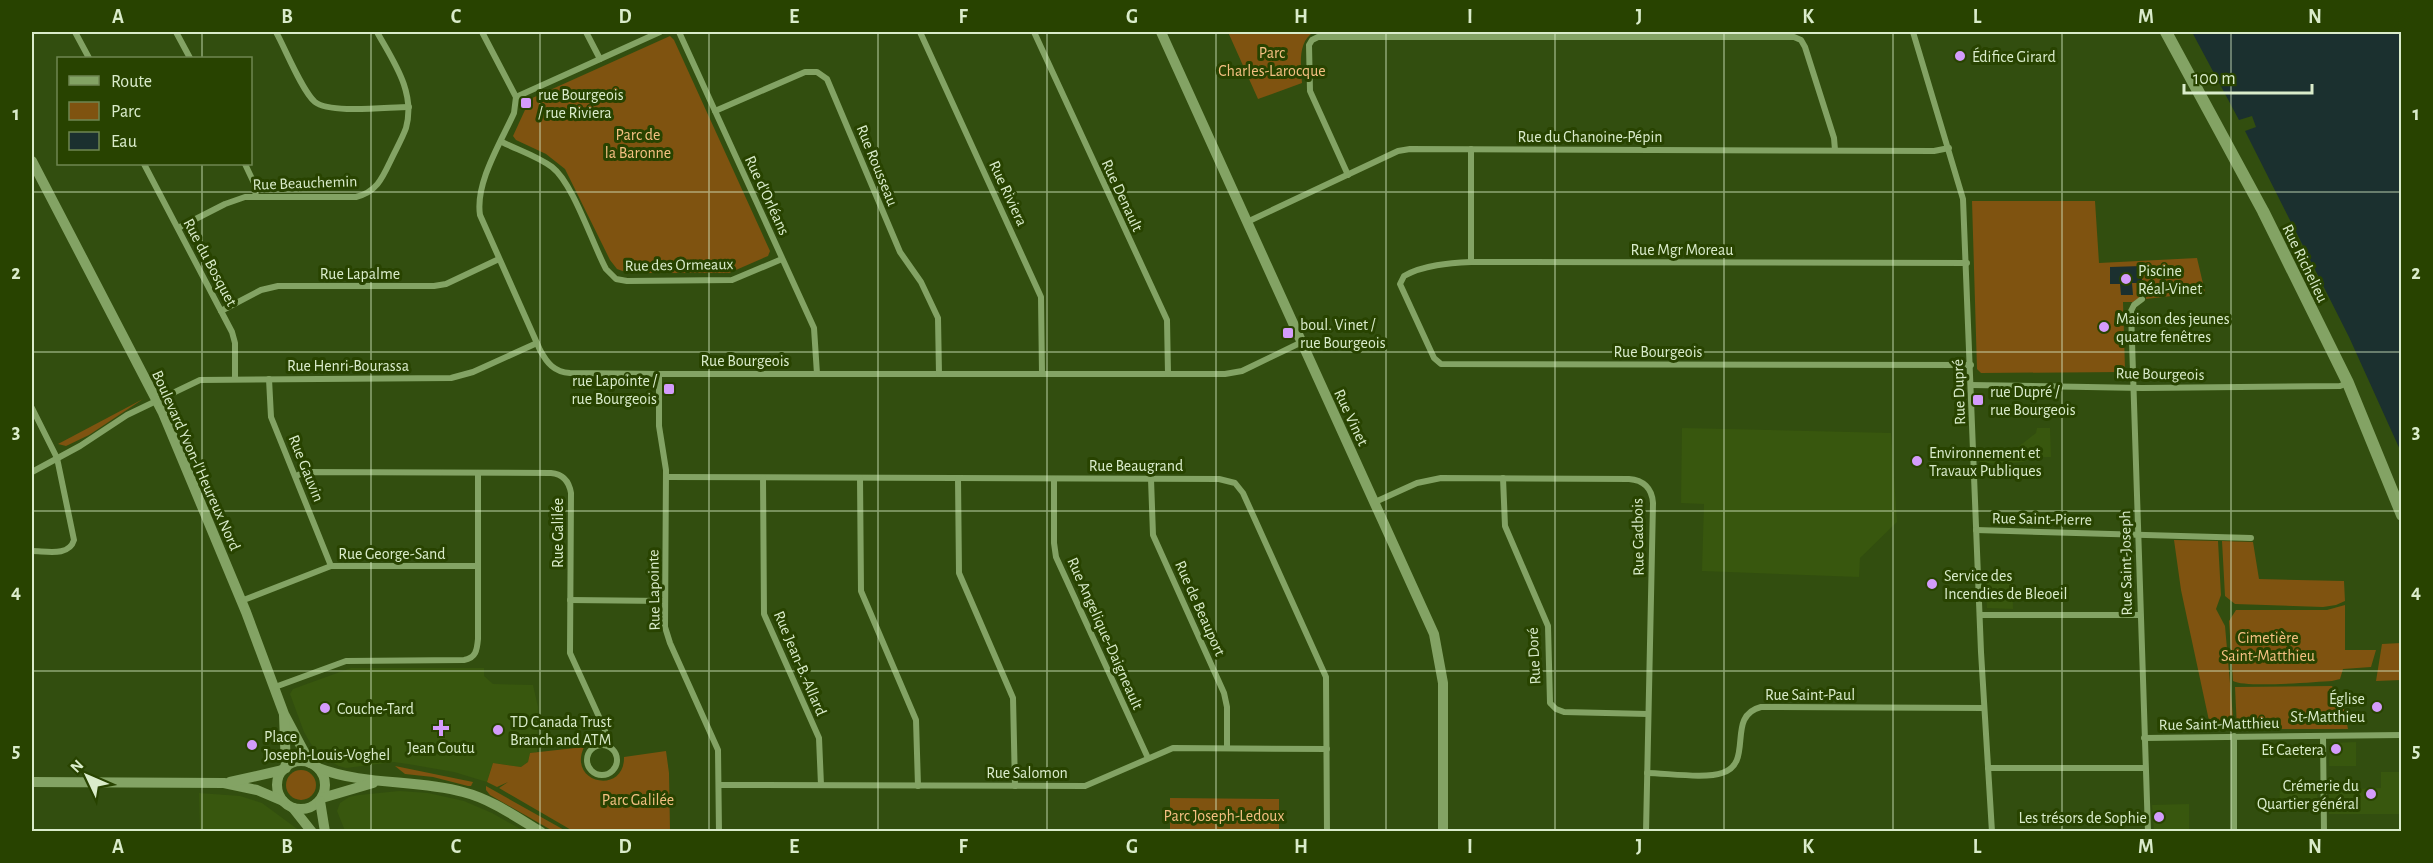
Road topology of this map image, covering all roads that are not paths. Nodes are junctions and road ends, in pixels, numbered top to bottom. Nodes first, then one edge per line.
1 (75, 32) edge
2 (176, 32) edge
3 (276, 32) edge
4 (377, 32) edge
5 (482, 32) edge
6 (586, 32) edge
7 (660, 32) edge
8 (679, 32) edge
9 (920, 32) edge
10 (1034, 32) edge
11 (1161, 32) edge
12 (1913, 32) edge
13 (2166, 32) edge
14 (1498, 34) edge
15 (88, 57) edge
16 (189, 57) edge
17 (600, 59) junction
18 (516, 97) junction
19 (409, 107) junction
20 (715, 111) junction
21 (501, 142) junction
22 (1949, 148) junction
23 (1471, 149) junction
24 (1835, 150) junction
25 (32, 161) edge
26 (145, 165) edge
27 (245, 165) edge
28 (1348, 175) junction
29 (256, 197) junction
30 (1247, 222) junction
31 (178, 228) junction
32 (782, 258) junction
33 (499, 259) junction
34 (1471, 262) junction
35 (1967, 263) junction
36 (1401, 279) joint
37 (2142, 299) dead end
38 (221, 311) junction
39 (1302, 342) junction
40 (537, 343) junction
41 (1971, 365) junction
42 (659, 374) junction
43 (817, 374) junction
44 (939, 374) junction
45 (1042, 374) junction
46 (1168, 374) junction
47 (235, 379) junction
48 (269, 379) junction
49 (2348, 383) junction
50 (1971, 386) junction
51 (2134, 388) junction
52 (157, 400) junction
53 (32, 408) edge
54 (57, 458) junction
55 (32, 472) edge
56 (478, 473) junction
57 (296, 476) junction
58 (666, 477) junction
59 (764, 478) junction
60 (861, 478) junction
61 (958, 478) junction
62 (1503, 478) junction
63 (1054, 479) junction
64 (1151, 479) junction
65 (1375, 502) junction
66 (2402, 515) edge
67 (1976, 530) junction
68 (2138, 533) junction
69 (2251, 538) dead end
70 (32, 551) edge
71 (331, 566) junction
72 (478, 566) junction
73 (570, 600) junction
74 (241, 601) junction
75 (665, 601) junction
76 (1980, 615) junction
77 (2140, 615) junction
78 (275, 687) junction
79 (1983, 708) junction
80 (284, 714) junction
81 (1648, 714) junction
82 (2402, 735) edge
83 (2234, 736) junction
84 (2323, 736) junction
85 (2144, 738) junction
86 (606, 745) junction
87 (1227, 747) junction
88 (1327, 749) junction
89 (1148, 758) junction
90 (314, 766) junction
91 (1988, 768) junction
92 (2145, 768) junction
93 (284, 769) junction
94 (1647, 773) junction
95 (32, 782) edge
96 (379, 782) junction
97 (224, 783) junction
98 (719, 785) junction
99 (821, 785) junction
100 (918, 786) junction
101 (1015, 786) junction
102 (321, 799) junction
103 (288, 804) junction
104 (312, 831) edge
105 (325, 831) edge
106 (541, 831) edge
107 (719, 831) edge
108 (1327, 831) edge
109 (1443, 831) edge
110 (1646, 831) edge
111 (1992, 831) edge
112 (2148, 831) edge
113 (2234, 831) edge
114 (2324, 831) edge

1 - 15 street
2 - 16 street
3 - 19 street
4 - 19 street, Rue Beauchemin
5 - 18 street
6 - 17 street
7 - 17 street
8 - 20 street, Rue d'Orléans
9 - 45 street, Rue Riviera
10 - 46 street, Rue Denault
11 - 30 street, Rue Vinet
12 - 22 street, Rue Dupré
13 - 49 main road, Rue Richelieu
14 - 24 street
14 - 28 street
17 - 18 street
18 - 21 street, Rue Bourgeois
19 - 29 street, Rue Beauchemin
20 - 32 street, Rue d'Orléans
20 - 44 street, Rue Rousseau
21 - 32 street, Rue des Ormeaux
21 - 33 street, Rue Bourgeois
22 - 24 street, Rue du Chanoine-Pépin
22 - 35 street, Rue Dupré
23 - 24 street, Rue du Chanoine-Pépin
23 - 28 street, Rue du Chanoine-Pépin
23 - 34 street
25 - 52 street, Boulevard Yvon-l'Heureux Nord
26 - 31 street, Rue du Bosquet
27 - 29 street
28 - 30 street, Rue du Chanoine-Pépin
29 - 31 street, Rue Beauchemin
30 - 39 street, Rue Vinet
31 - 38 street, Rue du Bosquet
32 - 43 street, Rue d'Orléans
33 - 38 street, Rue Lapalme
33 - 40 street, Rue Bourgeois
34 - 35 street, Rue Mgr Moreau
34 - 36 street, Rue Mgr Moreau
35 - 41 street, Rue Dupré
36 - 41 street, Rue Bourgeois
37 - 51 street, Rue Saint-Joseph
38 - 47 street, Rue du Bosquet
39 - 46 street, Rue Bourgeois
39 - 65 street, Rue Vinet
40 - 42 street, Rue Bourgeois
40 - 48 street, Rue Henri-Bourassa
41 - 50 street, Rue Dupré
42 - 43 street, Rue Bourgeois
42 - 58 street, Rue Lapointe
43 - 44 street, Rue Bourgeois
44 - 45 street, Rue Bourgeois
45 - 46 street, Rue Bourgeois
47 - 48 street, Rue Henri-Bourassa
47 - 52 street, Rue Henri-Bourassa
48 - 57 street, Rue Gauvin
49 - 51 street, Rue Bourgeois
49 - 66 main road, Rue Richelieu
50 - 51 street, Rue Bourgeois
50 - 67 street, Rue Dupré
51 - 68 street, Rue Saint-Joseph
52 - 54 street, Rue Henri-Bourassa
52 - 74 street, Boulevard Yvon-l'Heureux Nord
53 - 54 street
54 - 55 street, Rue Henri-Bourassa
54 - 70 street
56 - 57 street, Rue Galilée
56 - 72 street
56 - 73 street, Rue Galilée
57 - 71 street, Rue Gauvin
58 - 59 street, Rue Beaugrand
58 - 75 street, Rue Lapointe
59 - 60 street, Rue Beaugrand
59 - 99 street, Rue Jean-B.-Allard
60 - 61 street, Rue Beaugrand
60 - 100 street
61 - 63 street, Rue Beaugrand
61 - 101 street
62 - 65 street, Rue Gadbois
62 - 81 street, Rue Doré
62 - 81 street, Rue Gadbois
63 - 64 street, Rue Beaugrand
63 - 89 street, Rue Angelique-Daigneault
64 - 87 street, Rue de Beauport
64 - 88 street, Rue Beaugrand
65 - 109 street, Rue Vinet
67 - 68 street, Rue Saint-Pierre
67 - 76 street, Rue Dupré
68 - 69 street, Rue Saint-Pierre
68 - 77 street, Rue Saint-Joseph
71 - 72 street, Rue George-Sand
71 - 74 street, Rue George-Sand
72 - 78 street
73 - 75 street
73 - 86 street, Rue Galilée
74 - 78 street, Boulevard Yvon-l'Heureux Nord
75 - 98 street, Rue Lapointe
76 - 77 street
76 - 79 street, Rue Dupré
77 - 85 street, Rue Saint-Joseph
78 - 80 street, Boulevard Yvon-l'Heureux Nord
79 - 91 street, Rue Dupré
79 - 94 street, Rue Saint-Paul
80 - 90 street, Boulevard Yvon-l'Heureux Nord
80 - 93 street, Boulevard Yvon-l'Heureux Nord
81 - 94 street, Rue Gadbois
82 - 84 street, Rue Saint-Matthieu
83 - 84 street, Rue Saint-Matthieu
83 - 85 street, Rue Saint-Matthieu
83 - 113 street
84 - 114 street
85 - 92 street, Rue Saint-Joseph
86 - 86 street, Rue Galilée
87 - 88 street, Rue Salomon
87 - 89 street, Rue Salomon
88 - 108 street, Rue Beaugrand
89 - 101 street, Rue Salomon
90 - 93 street
90 - 96 street
90 - 102 street
91 - 92 street
91 - 111 street, Rue Dupré
92 - 112 street, Rue Saint-Joseph
93 - 97 street
93 - 103 street
94 - 110 street, Rue Gadbois
95 - 97 street
96 - 102 street
96 - 106 street
97 - 103 street
98 - 99 street, Rue Salomon
98 - 107 street, Rue Lapointe
99 - 100 street, Rue Salomon
100 - 101 street, Rue Salomon
102 - 103 street
102 - 105 street
103 - 104 street

